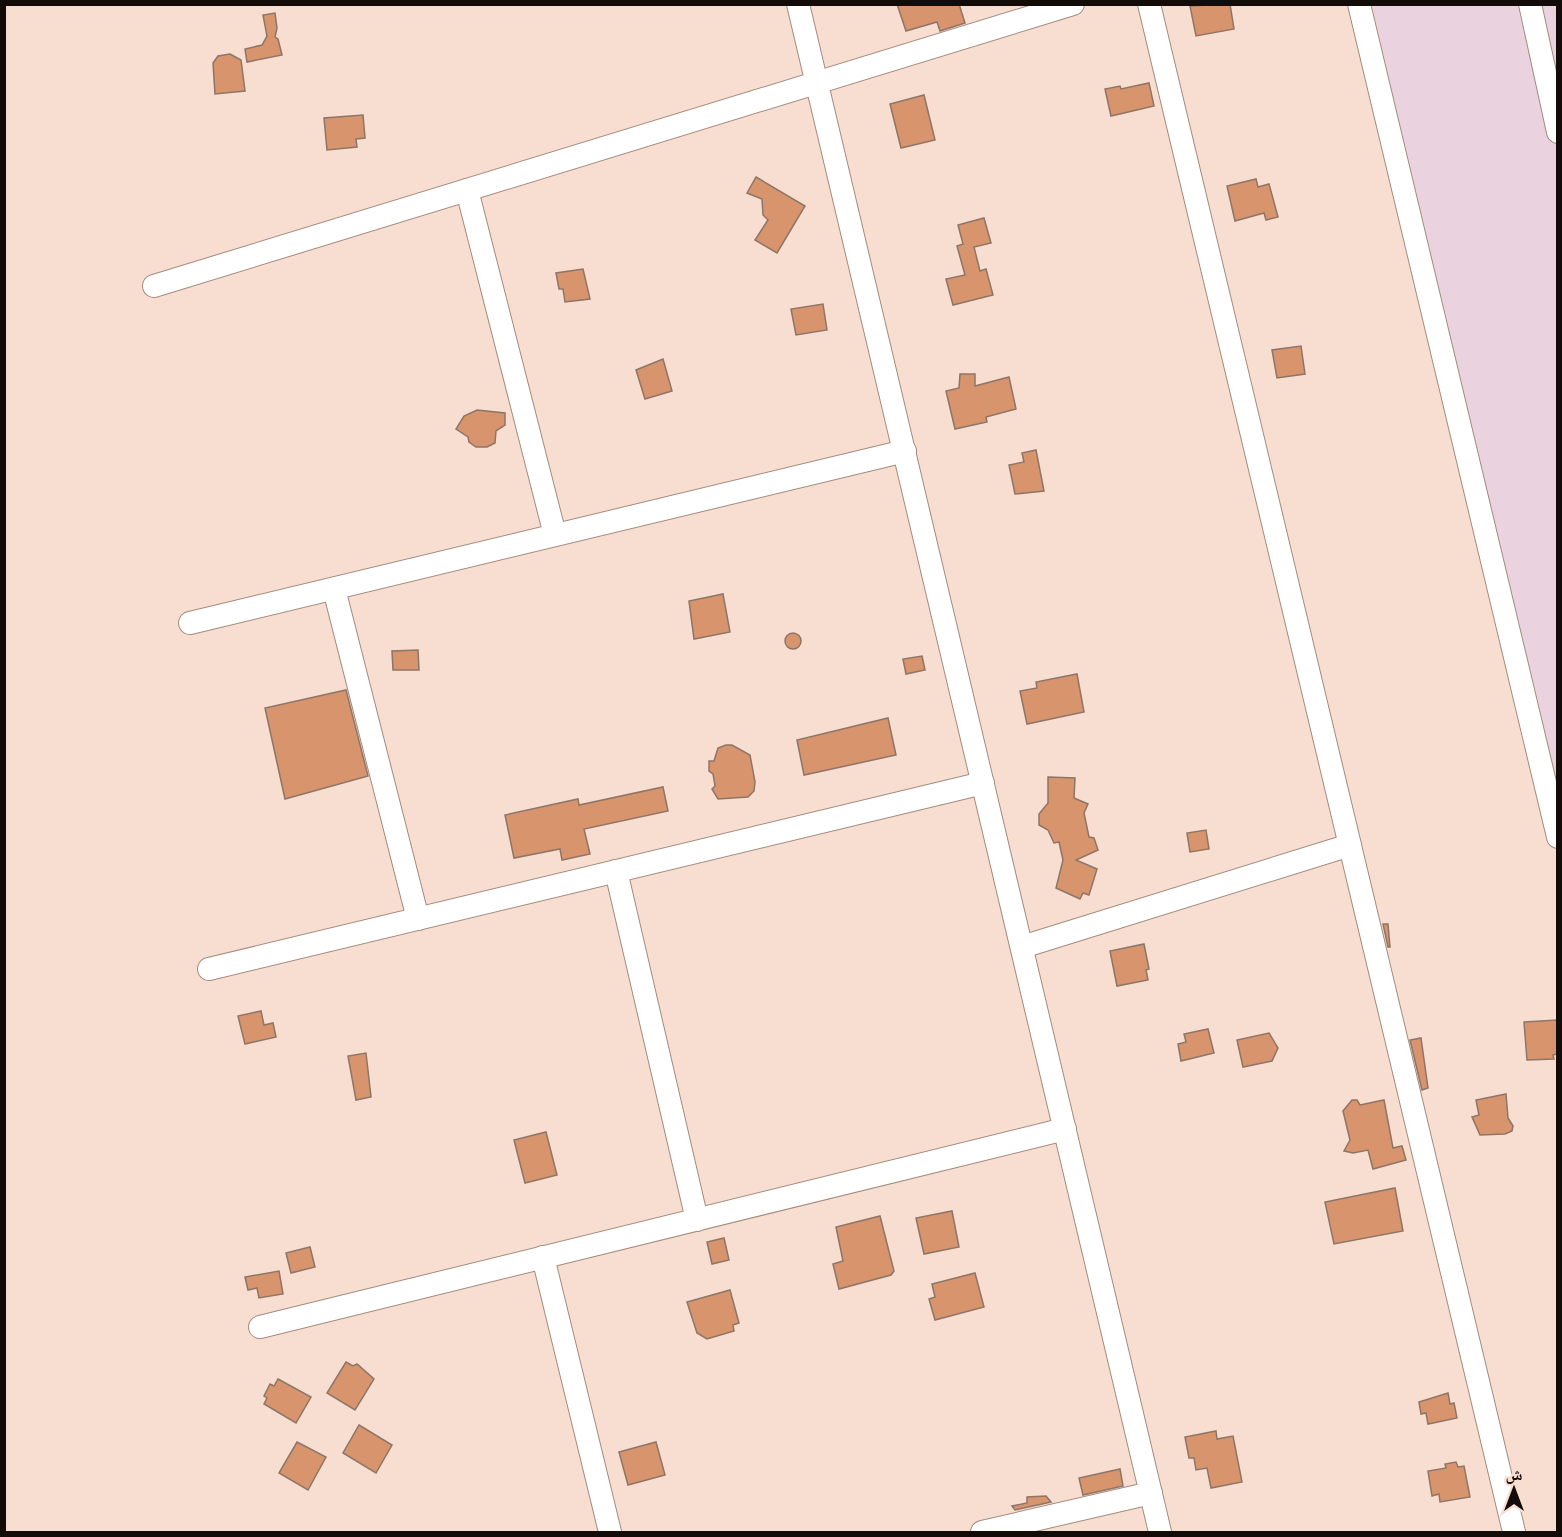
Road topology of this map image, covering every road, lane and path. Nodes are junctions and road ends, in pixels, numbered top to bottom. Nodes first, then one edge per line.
1 (798, 4) edge
2 (1073, 4) edge
3 (1149, 4) edge
4 (1359, 4) edge
5 (1530, 4) edge
6 (818, 83) junction
7 (1557, 132) edge
8 (467, 190) junction
9 (154, 286) dead end
10 (905, 451) junction
11 (555, 535) junction
12 (334, 589) junction
13 (190, 624) dead end
14 (983, 783) junction
15 (1557, 837) edge
16 (1350, 845) junction
17 (616, 871) junction
18 (418, 919) junction
19 (1022, 947) junction
20 (209, 969) dead end
21 (1065, 1129) junction
22 (697, 1220) junction
23 (543, 1257) junction
24 (260, 1327) dead end
25 (1151, 1493) junction
26 (610, 1533) edge
27 (982, 1533) edge
28 (1160, 1533) edge
29 (1514, 1533) edge

1 - 6 street
2 - 6 street
3 - 16 street
4 - 15 street
5 - 7 street
6 - 8 street
6 - 10 street
8 - 9 street
8 - 11 street
10 - 11 street
10 - 14 street
11 - 12 street
12 - 13 street
12 - 18 street
14 - 17 street
14 - 19 street
16 - 19 street
16 - 29 street
17 - 18 street
17 - 22 street
18 - 20 street
19 - 21 street
21 - 22 street
21 - 25 street
22 - 23 street
23 - 24 street
23 - 26 street
25 - 27 street
25 - 28 street

